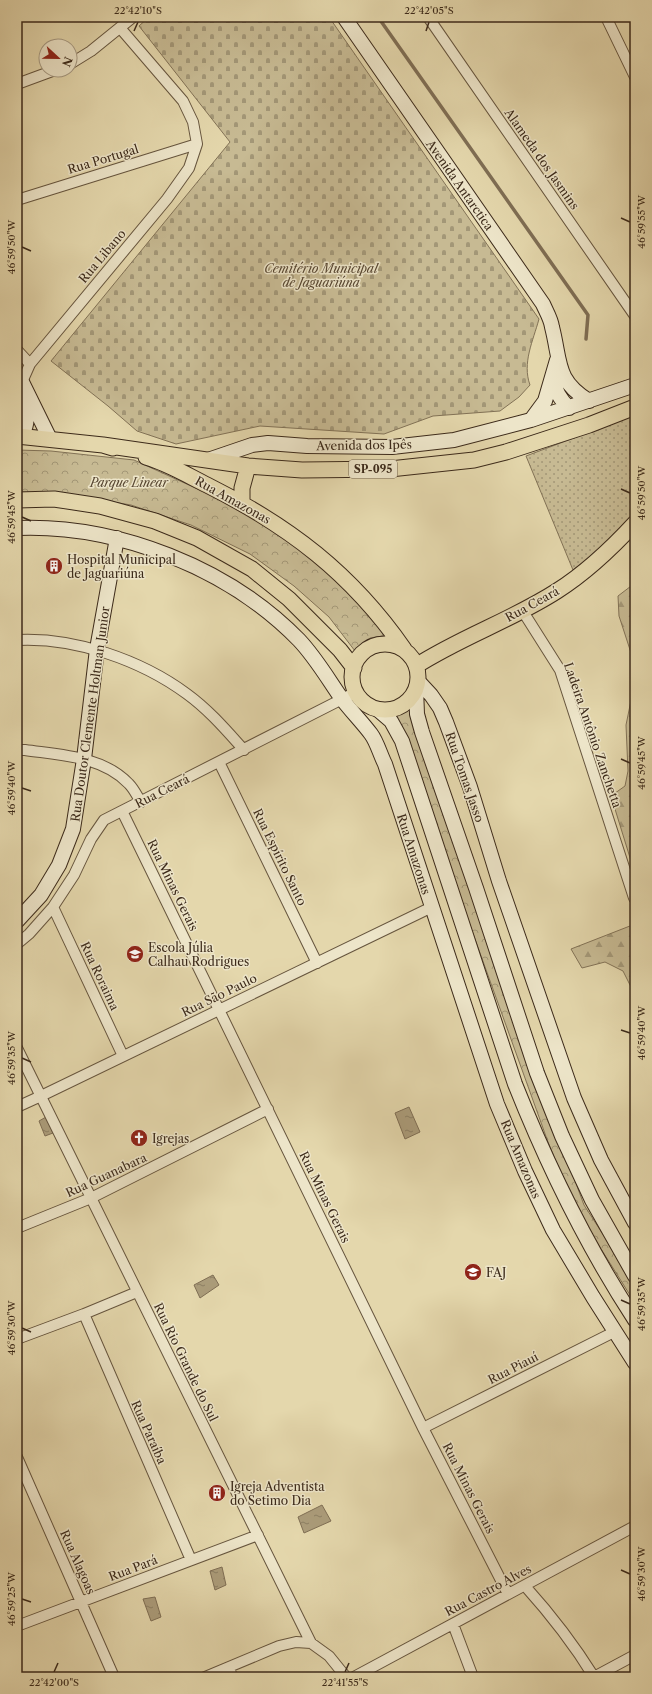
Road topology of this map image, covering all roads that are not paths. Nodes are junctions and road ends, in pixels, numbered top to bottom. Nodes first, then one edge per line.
1 (134, 17) edge
2 (344, 17) edge
3 (428, 17) edge
4 (606, 17) edge
5 (121, 29) junction
6 (78, 59) edge
7 (38, 76) edge
8 (635, 77) edge
9 (17, 84) edge
10 (197, 144) junction
11 (17, 200) edge
12 (635, 316) edge
13 (17, 350) edge
14 (557, 360) junction
15 (30, 364) junction
16 (553, 378) junction
17 (635, 385) edge
18 (20, 388) edge
19 (17, 399) edge
20 (589, 401) junction
21 (635, 407) edge
22 (570, 408) junction
23 (531, 420) junction
24 (19, 436) edge
25 (50, 439) junction
26 (103, 445) junction
27 (208, 460) junction
28 (248, 466) junction
29 (17, 500) edge
30 (242, 503) junction
31 (635, 523) edge
32 (17, 528) edge
33 (117, 538) junction
34 (522, 610) junction
35 (17, 640) edge
36 (404, 649) junction
37 (97, 650) junction
38 (416, 666) junction
39 (354, 668) junction
40 (417, 685) junction
41 (356, 692) junction
42 (342, 699) junction
43 (377, 709) junction
44 (17, 750) edge
45 (244, 750) junction
46 (84, 759) junction
47 (219, 762) junction
48 (141, 802) junction
49 (122, 811) junction
50 (634, 898) dead end
51 (53, 907) junction
52 (432, 907) junction
53 (17, 922) edge
54 (17, 944) edge
55 (317, 962) junction
56 (219, 1010) junction
57 (17, 1048) edge
58 (123, 1056) junction
59 (41, 1096) junction
60 (17, 1106) edge
61 (268, 1109) junction
62 (91, 1198) junction
63 (635, 1224) edge
64 (17, 1228) edge
65 (635, 1276) edge
66 (137, 1292) junction
67 (84, 1314) junction
68 (635, 1320) edge
69 (614, 1332) junction
70 (17, 1339) edge
71 (635, 1363) edge
72 (423, 1428) junction
73 (17, 1457) edge
74 (635, 1526) edge
75 (258, 1535) junction
76 (191, 1560) junction
77 (525, 1586) junction
78 (508, 1594) junction
79 (82, 1602) junction
80 (452, 1624) junction
81 (17, 1626) edge
82 (311, 1643) junction
83 (635, 1655) edge
84 (229, 1667) junction
85 (114, 1677) edge
86 (205, 1677) edge
87 (232, 1677) edge
88 (346, 1677) edge
89 (354, 1677) edge
90 (473, 1677) edge
91 (594, 1677) edge

1 - 5 street
2 - 14 street, Avenida Antarctica
3 - 12 street, Alameda dos Jasmins
4 - 8 street
5 - 6 street
5 - 10 street
7 - 9 street
10 - 11 street, Rua Portugal
10 - 15 street, Rua Libano
13 - 15 street
14 - 16 street, Avenida Antarctica
14 - 20 street, Avenida Antarctica
15 - 18 street, Rua Libano
16 - 22 street
16 - 23 street, Avenida Antarctica
17 - 20 street, Avenida dos Ipês
18 - 25 street
19 - 24 street
20 - 22 street, Avenida dos Ipês
21 - 28 main road, SP-095
22 - 23 street, Avenida dos Ipês
23 - 27 street, Avenida dos Ipês
24 - 25 main road, Rua Amazonas / SP-095
25 - 26 main road, Rua Amazonas / SP-095
26 - 27 main road, SP-095
26 - 30 main road, Rua Amazonas / SP-095
27 - 28 main road, SP-095
28 - 30 main road
29 - 39 main road
30 - 36 main road, Rua Amazonas / SP-095
31 - 34 main road, Rua Ceará
32 - 33 street, Rua Amazonas
33 - 37 street, Rua Doutor Clemente Holtman Junior
33 - 42 street, Rua Amazonas
34 - 38 main road, Rua Ceará
34 - 50 street, Ladeira Antônio Zanchetta
35 - 37 street
36 - 38 main road, SP-095
36 - 39 main road
37 - 45 street
37 - 46 street, Rua Doutor Clemente Holtman Junior
38 - 40 main road, SP-095
39 - 41 main road
40 - 43 main road
40 - 63 street, Rua Tomas Jasso
40 - 65 street
41 - 42 street, Rua Ceará
41 - 43 main road
42 - 45 street, Rua Ceará
42 - 52 street, Rua Amazonas
43 - 68 street
44 - 46 street
45 - 47 street, Rua Ceará
46 - 48 street
46 - 53 street, Rua Doutor Clemente Holtman Junior
47 - 48 street, Rua Ceará
47 - 55 street, Rua Espírito Santo
48 - 49 street, Rua Ceará
49 - 51 street, Rua Ceará
49 - 56 street, Rua Minas Gerais
51 - 54 street, Rua Ceará
51 - 58 street, Rua Roraima
52 - 55 street, Rua São Paulo
52 - 69 street, Rua Amazonas
55 - 56 street, Rua São Paulo
56 - 58 street, Rua São Paulo
56 - 61 street, Rua Minas Gerais
57 - 59 street, Rua Rio Grande do Sul
58 - 59 street, Rua São Paulo
59 - 60 street, Rua São Paulo
59 - 62 street, Rua Rio Grande do Sul
61 - 62 street, Rua Guanabara
61 - 72 street, Rua Minas Gerais
62 - 64 street, Rua Guanabara
62 - 66 street, Rua Rio Grande do Sul
66 - 67 street
66 - 75 street, Rua Rio Grande do Sul
67 - 70 street
67 - 76 street, Rua Paraíba
69 - 71 street, Rua Amazonas
69 - 72 street, Rua Piauí
72 - 78 street, Rua Minas Gerais
73 - 79 street, Rua Alagoas
74 - 77 street, Rua Castro Alves
75 - 76 street, Rua Pará
75 - 82 street, Rua Rio Grande do Sul
76 - 79 street, Rua Pará
77 - 78 street, Rua Castro Alves
77 - 91 street
78 - 80 street, Rua Castro Alves
79 - 81 street, Rua Pará
79 - 85 street, Rua Alagoas
80 - 89 street, Rua Castro Alves
80 - 90 street
82 - 84 street
82 - 88 street, Rua Rio Grande do Sul
83 - 91 street
84 - 86 street
84 - 87 street

